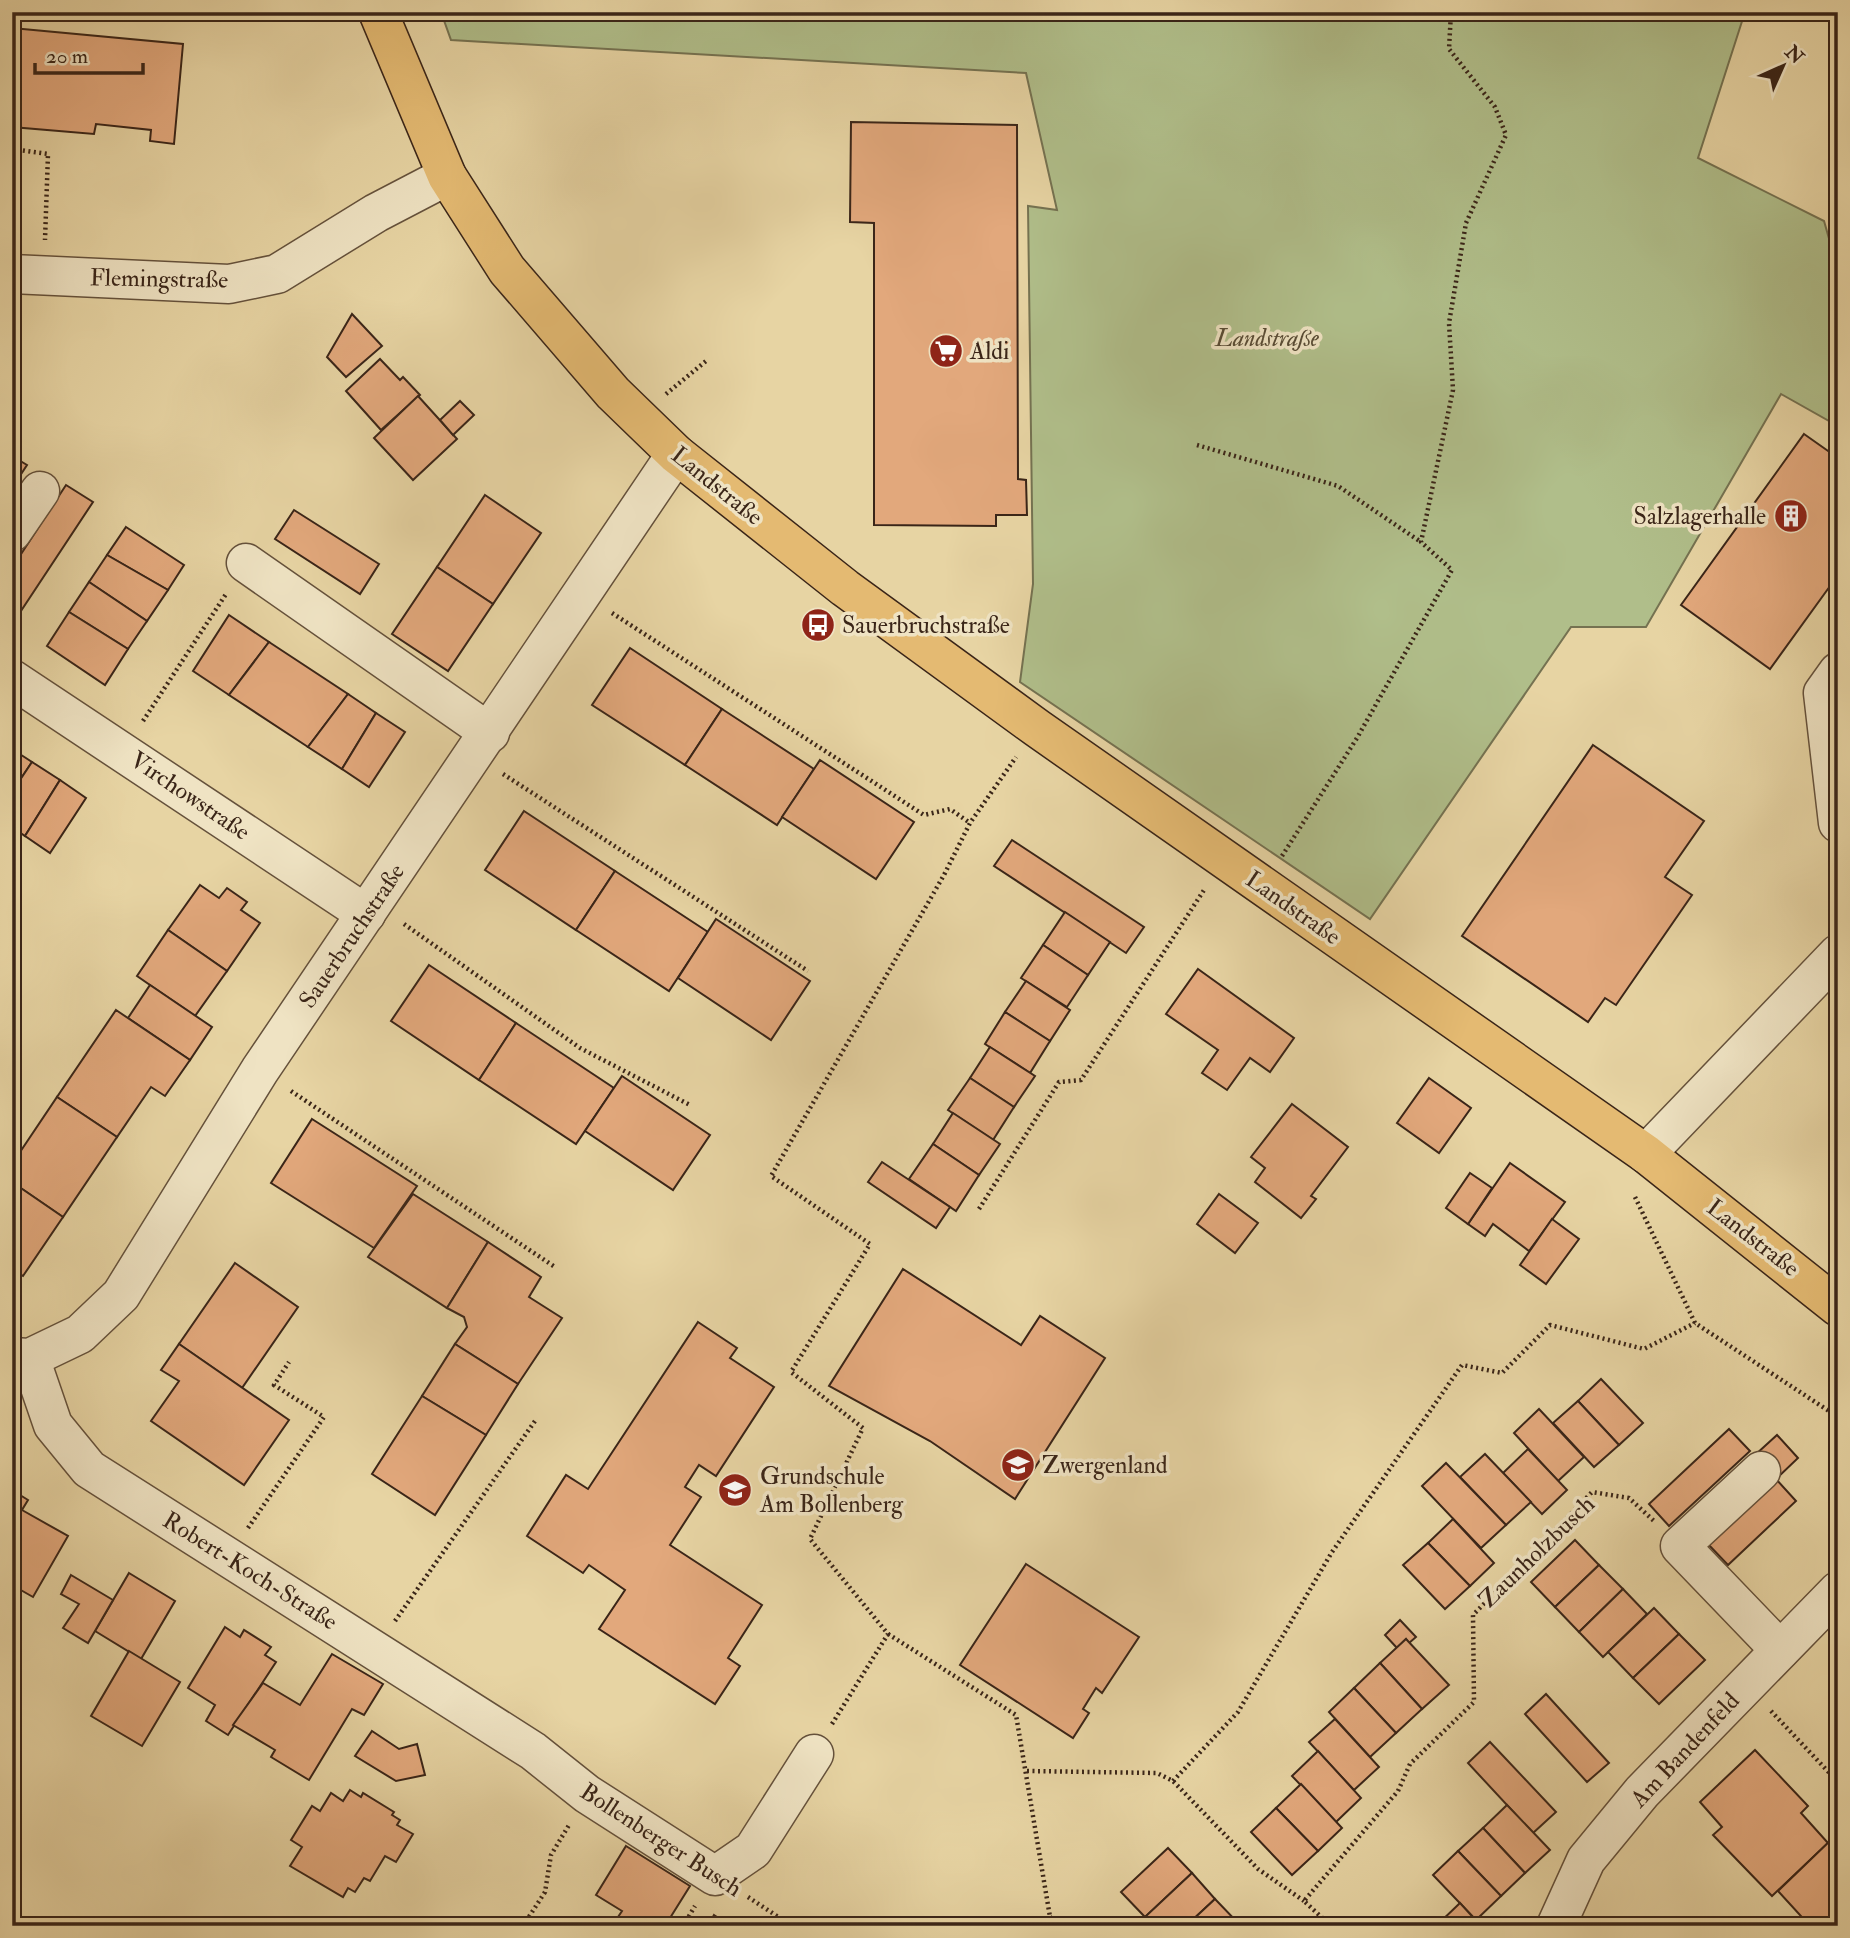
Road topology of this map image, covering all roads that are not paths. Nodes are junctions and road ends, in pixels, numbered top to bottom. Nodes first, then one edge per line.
1 (378, 12) edge
2 (447, 176) junction
3 (28, 275) edge
4 (676, 454) junction
5 (40, 491) dead end
6 (12, 531) edge
7 (246, 563) road end
8 (1838, 672) edge
9 (12, 679) edge
10 (483, 744) junction
11 (1838, 822) edge
12 (370, 909) junction
13 (1838, 954) edge
14 (1646, 1154) junction
15 (1838, 1307) edge
16 (21, 1358) edge
17 (1761, 1471) dead end
18 (1838, 1591) edge
19 (1780, 1650) junction
20 (533, 1751) joint
21 (814, 1754) road end
22 (1556, 1926) edge

1 - 2 main road, Landstraße
2 - 3 street, Flemingstraße
2 - 4 main road, Landstraße
4 - 10 street, Sauerbruchstraße
4 - 14 main road, Landstraße
5 - 6 street
7 - 10 street
8 - 11 street
9 - 12 street, Virchowstraße
10 - 12 street, Sauerbruchstraße
12 - 16 street, Sauerbruchstraße
13 - 14 street
14 - 15 main road, Landstraße
16 - 20 street, Robert-Koch-Straße
17 - 19 street
18 - 19 street, Am Bandenfeld
19 - 22 street, Am Bandenfeld
20 - 21 street, Bollenberger Busch

